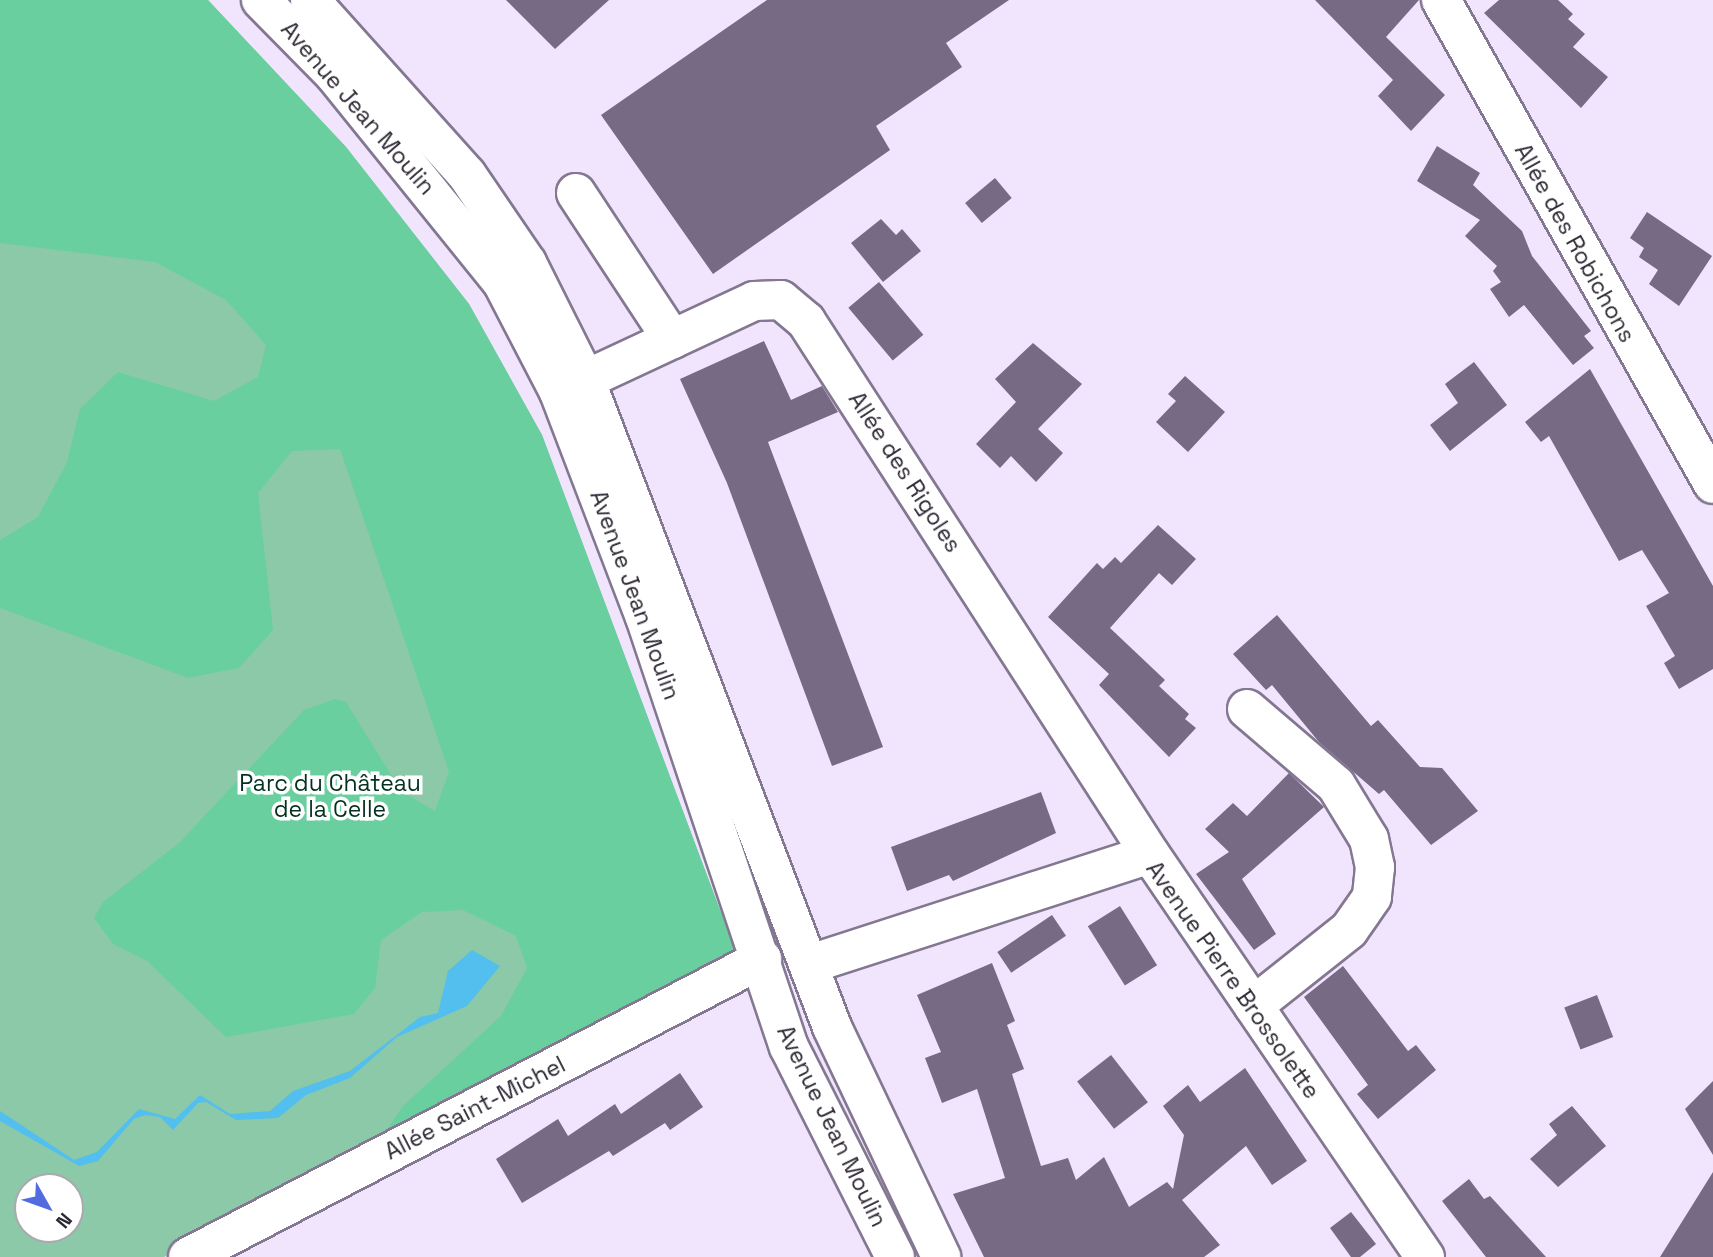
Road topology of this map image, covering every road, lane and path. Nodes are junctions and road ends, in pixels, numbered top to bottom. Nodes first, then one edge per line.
1 (261, 0) edge
2 (310, 0) edge
3 (1441, 0) edge
4 (576, 193) dead end
5 (672, 339) junction
6 (572, 385) junction
7 (1713, 484) edge
8 (1247, 709) dead end
9 (1150, 854) junction
10 (762, 959) junction
11 (810, 964) junction
12 (1253, 1006) junction
13 (188, 1257) edge
14 (895, 1257) edge
15 (941, 1257) edge
16 (1425, 1257) edge

1 - 6 street, Avenue Jean Moulin
2 - 6 street, Avenue Jean Moulin
3 - 7 street, Allée des Robichons
4 - 5 street
5 - 6 street, Allée des Rigoles
5 - 9 street, Allée des Rigoles
6 - 10 street, Avenue Jean Moulin
6 - 11 street, Avenue Jean Moulin
8 - 12 street
9 - 11 street, Avenue Pierre Brossolette
9 - 12 street, Avenue Pierre Brossolette
10 - 13 street, Allée Saint-Michel
10 - 14 street, Avenue Jean Moulin
11 - 15 street, Avenue Jean Moulin
12 - 16 street, Avenue Pierre Brossolette

